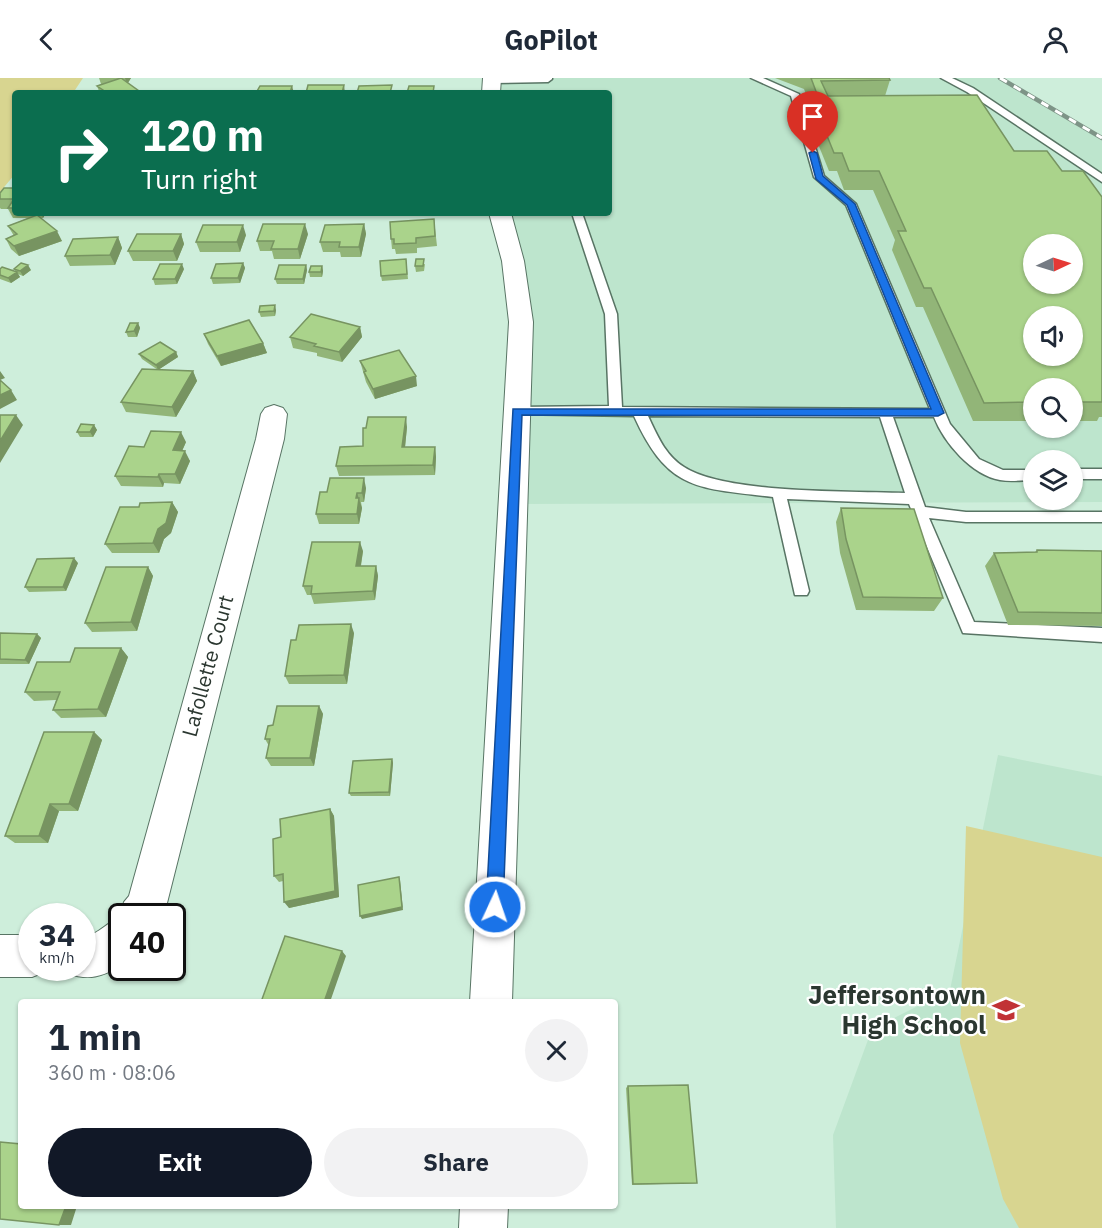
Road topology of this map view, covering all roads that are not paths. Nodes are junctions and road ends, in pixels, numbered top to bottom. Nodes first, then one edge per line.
1 (755, 78) edge
2 (945, 78) edge
3 (548, 79) edge
4 (492, 84) edge
5 (1102, 180) edge
6 (501, 216) edge
7 (578, 216) edge
8 (616, 410) junction
9 (517, 411) junction
10 (639, 411) junction
11 (885, 412) junction
12 (938, 413) junction
13 (274, 414) dead end
14 (1083, 474) edge
15 (1102, 474) edge
16 (1023, 475) edge
17 (779, 493) junction
18 (917, 505) junction
19 (1102, 518) edge
20 (801, 591) dead end
21 (1102, 635) edge
22 (147, 903) edge
23 (0, 956) edge
24 (18, 956) edge
25 (490, 999) edge
26 (484, 1209) edge
27 (483, 1228) edge

1 - 12 lane
2 - 5 lane
3 - 4 lane
6 - 9 street
7 - 8 lane
8 - 9 lane
8 - 10 lane
9 - 25 street
10 - 11 lane
10 - 17 lane
11 - 12 lane
11 - 18 lane
12 - 16 lane
13 - 22 street, Lafollette Court
14 - 15 lane
17 - 18 lane
17 - 20 lane
18 - 19 lane
18 - 21 lane
23 - 24 street
26 - 27 street

